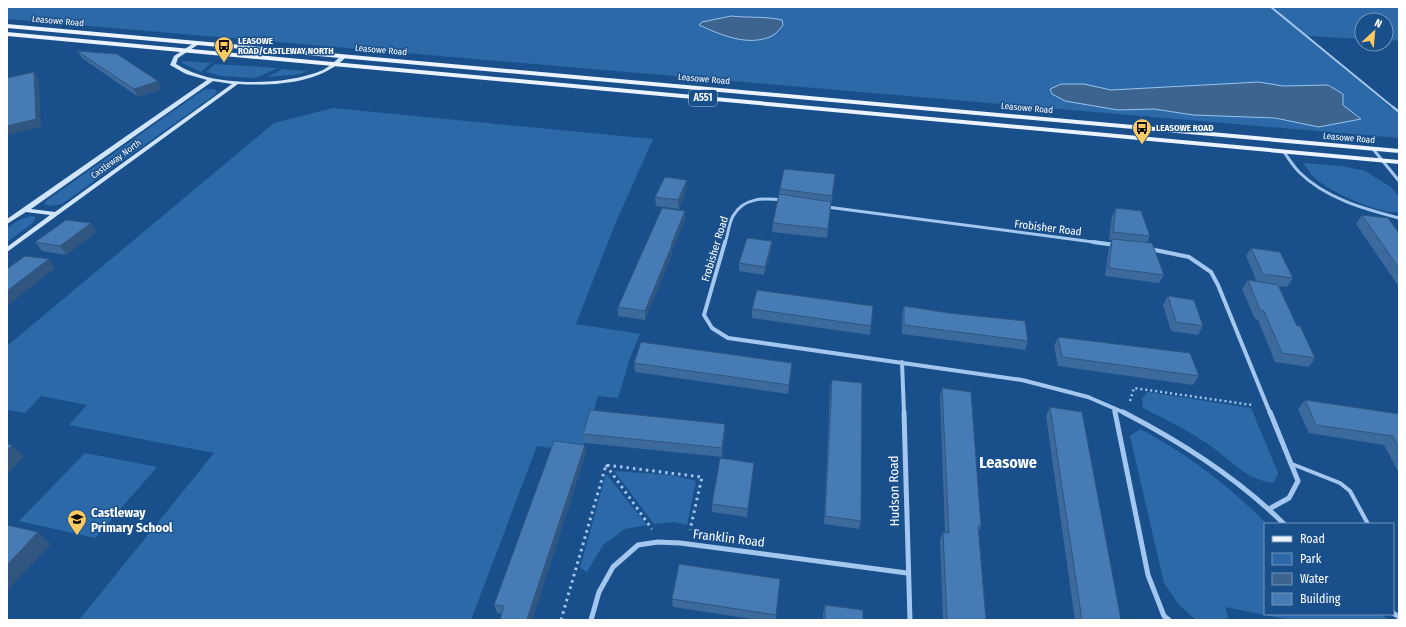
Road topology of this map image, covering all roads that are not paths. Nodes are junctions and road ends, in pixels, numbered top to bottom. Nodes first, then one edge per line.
1 (1271, 7) edge
2 (7, 26) edge
3 (7, 34) edge
4 (197, 43) junction
5 (185, 50) junction
6 (344, 56) junction
7 (333, 64) junction
8 (211, 80) junction
9 (236, 83) junction
10 (1399, 112) edge
11 (1373, 149) junction
12 (1399, 151) edge
13 (1284, 152) junction
14 (1383, 161) junction
15 (1399, 162) edge
16 (1399, 181) edge
17 (790, 201) edge
18 (822, 206) edge
19 (24, 210) junction
20 (56, 214) junction
21 (1399, 218) edge
22 (7, 222) edge
23 (1119, 246) edge
24 (1141, 248) edge
25 (7, 250) edge
26 (902, 362) junction
27 (1114, 408) junction
28 (1291, 463) junction
29 (1269, 509) junction
30 (1283, 523) edge
31 (1367, 523) edge
32 (907, 573) junction
33 (591, 620) edge
34 (910, 620) edge
35 (1169, 620) edge

1 - 10 lane
2 - 4 main road, Leasowe Road / A551
3 - 5 main road, Leasowe Road / A551
4 - 5 street
4 - 6 main road, Leasowe Road / A551
5 - 7 main road, Leasowe Road / A551
5 - 8 street
6 - 7 street
6 - 11 main road, Leasowe Road / A551
7 - 9 street
7 - 13 main road, Leasowe Road / A551
8 - 9 street
8 - 19 street, Castleway North
9 - 20 street, Castleway North
11 - 12 main road, Leasowe Road / A551
11 - 14 street
13 - 14 main road, Leasowe Road / A551
13 - 21 street
14 - 15 main road, Leasowe Road / A551
14 - 16 street
17 - 26 street, Frobisher Road
18 - 23 street, Frobisher Road
19 - 20 street
19 - 22 street, Castleway North
20 - 25 street, Castleway North
24 - 28 street
26 - 27 street, Frobisher Road
26 - 32 street, Hudson Road
27 - 29 street, Frobisher Road
27 - 35 street
28 - 29 street
28 - 31 lane
29 - 30 street, Frobisher Road
32 - 33 street, Franklin Road
32 - 34 street, Hudson Road

